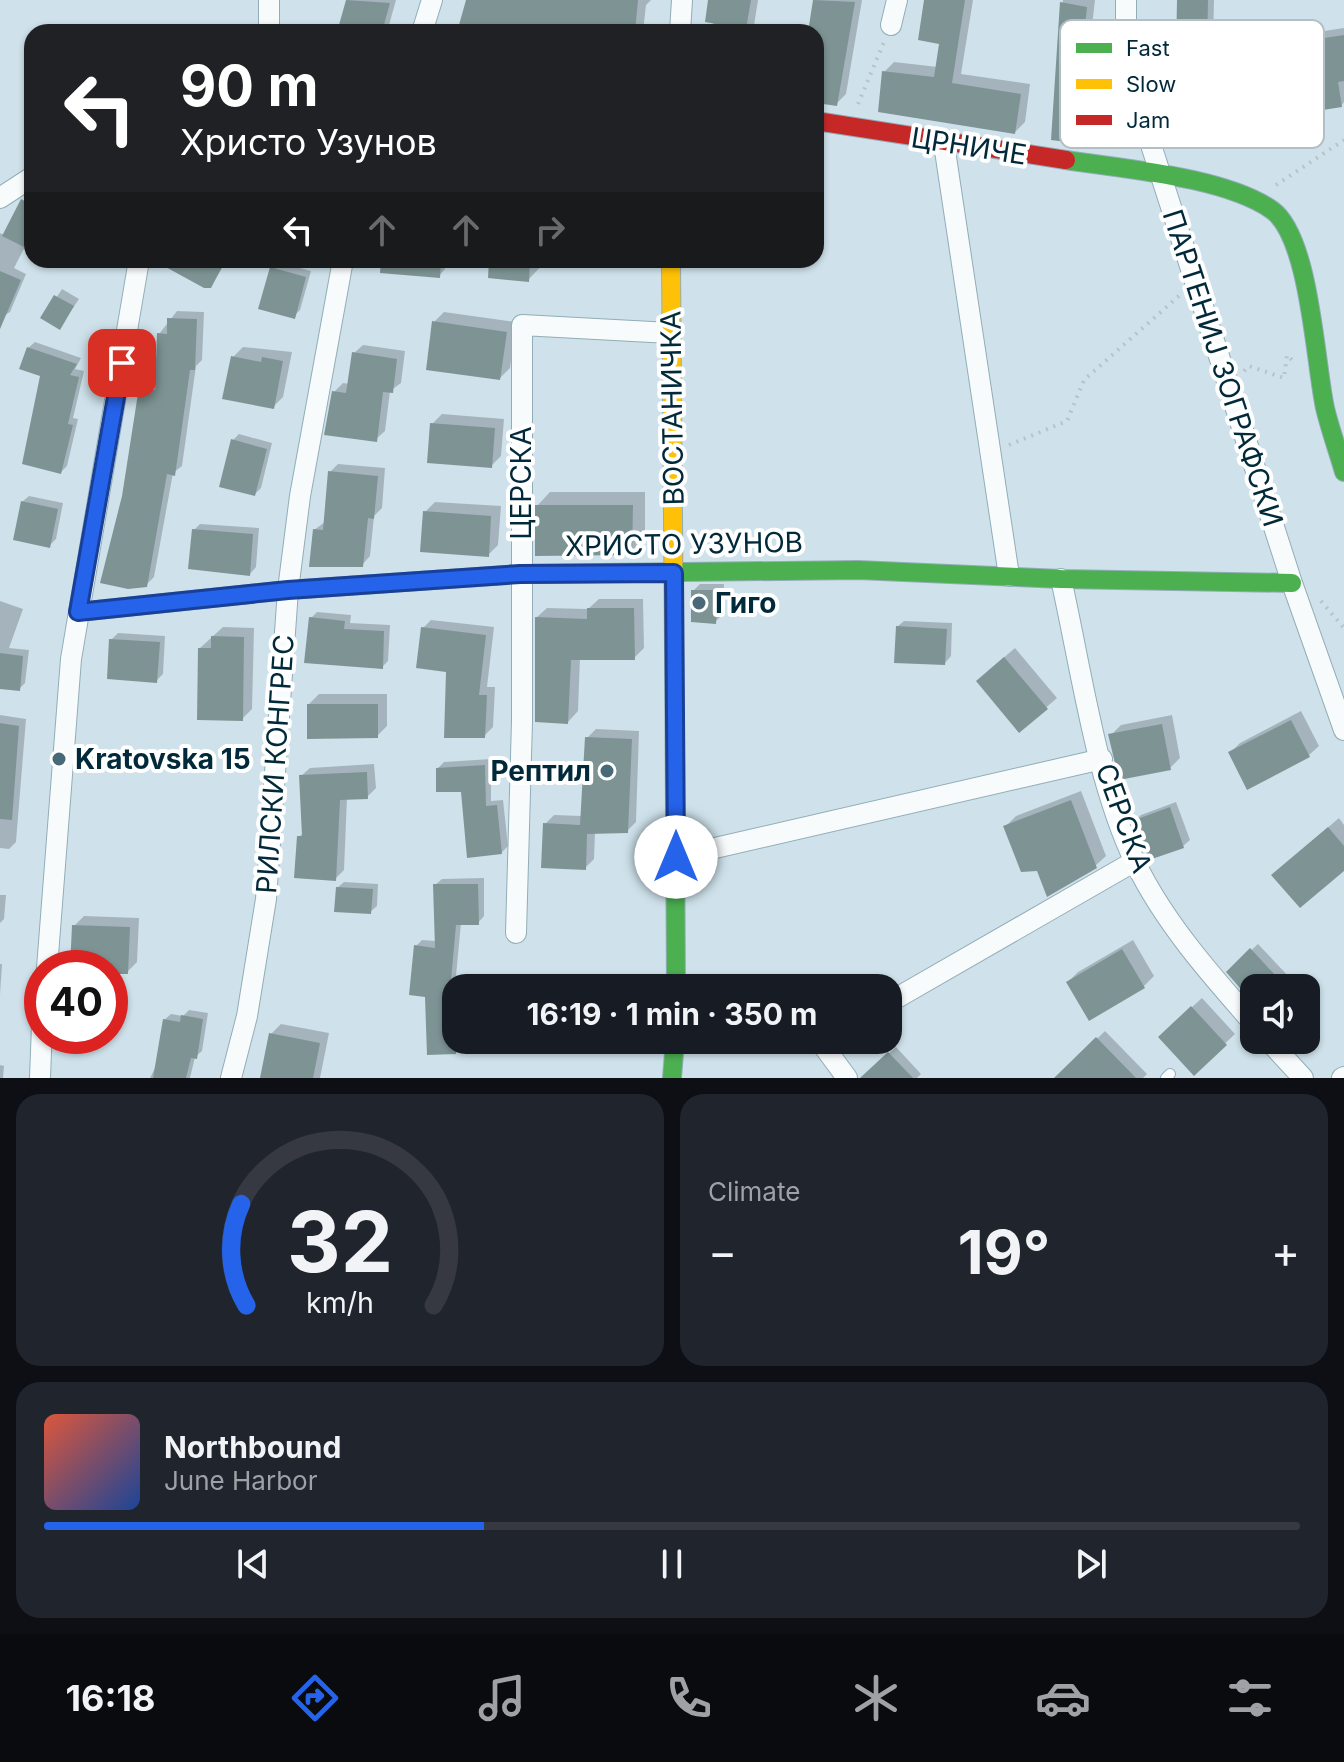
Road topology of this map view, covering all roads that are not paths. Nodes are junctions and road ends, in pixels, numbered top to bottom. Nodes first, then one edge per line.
1 (269, 0) edge
2 (432, 0) edge
3 (682, 0) edge
4 (897, 0) edge
5 (269, 24) edge
6 (424, 24) edge
7 (680, 24) edge
8 (891, 25) road end
9 (824, 122) edge
10 (944, 144) junction
11 (1153, 148) edge
12 (1160, 175) junction
13 (24, 182) edge
14 (0, 198) edge
15 (138, 268) edge
16 (342, 268) edge
17 (671, 268) edge
18 (670, 333) junction
19 (1344, 472) edge
20 (674, 573) junction
21 (520, 574) junction
22 (1009, 576) junction
23 (1061, 579) junction
24 (1292, 583) junction
25 (288, 590) junction
26 (78, 612) junction
27 (1344, 730) edge
28 (1102, 759) junction
29 (676, 857) junction
30 (1135, 861) junction
31 (516, 933) dead end
32 (48, 950) edge
33 (676, 974) edge
34 (902, 995) edge
35 (1240, 1007) edge
36 (41, 1054) edge
37 (674, 1054) edge
38 (829, 1054) edge
39 (1281, 1054) edge
40 (40, 1078) edge
41 (231, 1078) edge
42 (672, 1078) edge
43 (847, 1078) edge
44 (1303, 1078) edge

1 - 5 street
2 - 6 street
3 - 7 street
4 - 8 street
9 - 10 street, ЦРНИЧЕ
10 - 12 street, ЦРНИЧЕ
10 - 22 street
11 - 12 street, ПАРТЕНИЈ ЗОГРАФСКИ
12 - 19 street, ЦРНИЧЕ
12 - 24 street, ПАРТЕНИЈ ЗОГРАФСКИ
13 - 14 street
15 - 26 street
16 - 25 street, РИЛСКИ КОНГРЕС
17 - 18 street, ВОСТАНИЧКА
18 - 20 street, ВОСТАНИЧКА
18 - 21 street, ЦЕРСКА
20 - 21 street, ХРИСТО УЗУНОВ
20 - 22 street, ХРИСТО УЗУНОВ
20 - 29 street, ВОСТАНИЧКА
21 - 25 street, ХРИСТО УЗУНОВ
21 - 31 street, ЦЕРСКА
22 - 23 street, ХРИСТО УЗУНОВ
23 - 24 street, ХРИСТО УЗУНОВ
23 - 28 street, СЕРСКА
24 - 27 street, ПАРТЕНИЈ ЗОГРАФСКИ
25 - 26 street, ХРИСТО УЗУНОВ
25 - 41 street, РИЛСКИ КОНГРЕС
26 - 32 street
28 - 29 street
28 - 30 street, СЕРСКА
29 - 33 street, ВОСТАНИЧКА
30 - 34 street
30 - 35 street, СЕРСКА
36 - 40 street
37 - 42 street
38 - 43 street
39 - 44 street

